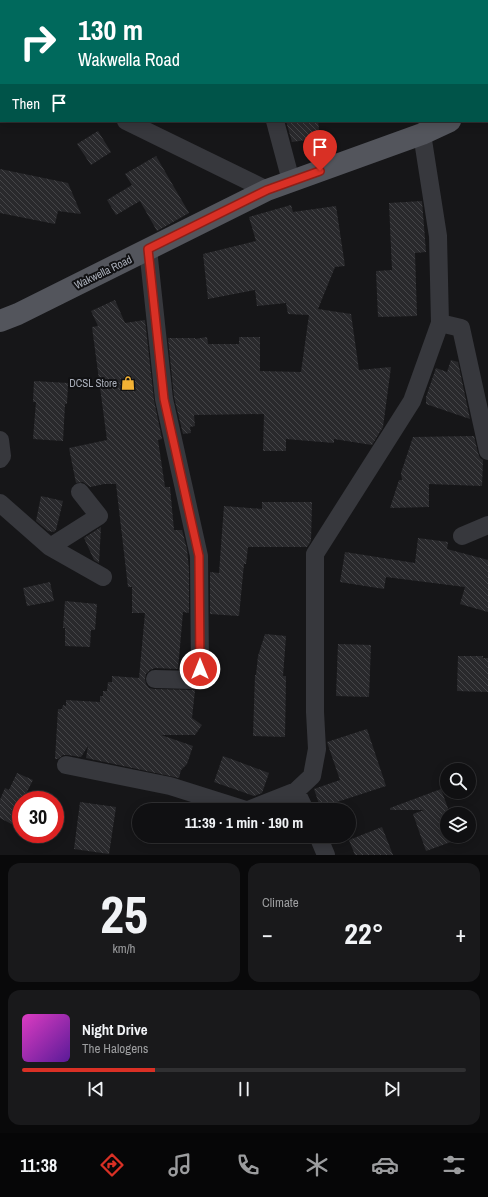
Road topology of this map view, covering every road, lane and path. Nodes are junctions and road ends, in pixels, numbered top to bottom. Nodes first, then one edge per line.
1 (128, 122) edge
2 (275, 122) edge
3 (448, 122) edge
4 (422, 134) junction
5 (290, 181) junction
6 (267, 190) junction
7 (148, 249) junction
8 (0, 321) edge
9 (440, 323) junction
10 (0, 440) edge
11 (488, 451) edge
12 (0, 459) edge
13 (80, 492) dead end
14 (0, 503) edge
15 (488, 525) edge
16 (462, 536) dead end
17 (50, 547) junction
18 (103, 576) dead end
19 (154, 679) dead end
20 (66, 765) dead end
21 (296, 791) junction
22 (225, 803) edge
23 (265, 803) edge
24 (302, 803) edge
25 (321, 843) edge
26 (326, 855) edge

1 - 6 street
2 - 5 street
3 - 4 main road, Wakwella Road
4 - 5 main road, Wakwella Road
4 - 9 street
5 - 6 main road, Wakwella Road
6 - 7 main road, Wakwella Road
7 - 8 main road, Wakwella Road
7 - 19 street
9 - 11 street
9 - 21 street
10 - 12 street
13 - 17 street
14 - 17 street
15 - 16 street
17 - 18 street
20 - 22 street
21 - 23 street
21 - 24 street
25 - 26 street

